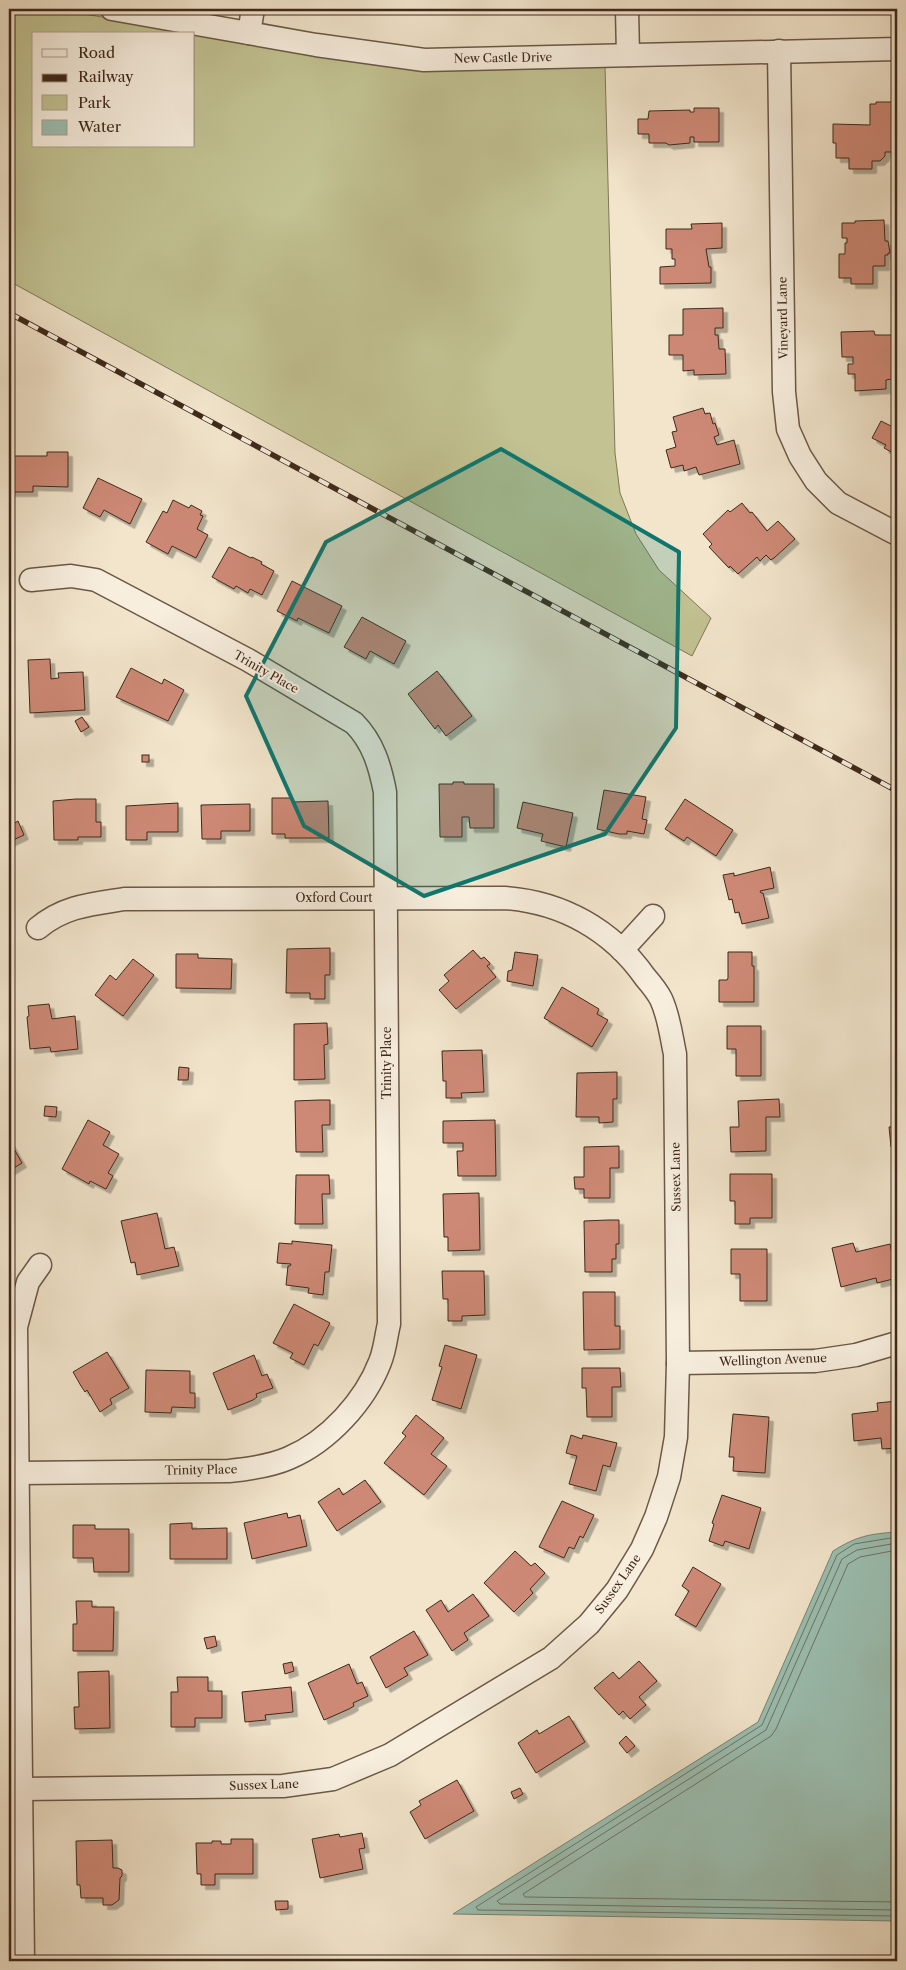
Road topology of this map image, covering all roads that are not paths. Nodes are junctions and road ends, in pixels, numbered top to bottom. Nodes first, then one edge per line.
1 (112, 9) edge
2 (253, 9) edge
3 (627, 9) edge
4 (249, 33) junction
5 (897, 49) edge
6 (779, 51) junction
7 (628, 55) junction
8 (897, 534) edge
9 (31, 580) dead end
10 (386, 898) junction
11 (653, 916) dead end
12 (38, 928) dead end
13 (622, 950) junction
14 (40, 1265) dead end
15 (897, 1343) edge
16 (678, 1363) junction
17 (18, 1472) junction
18 (21, 1789) junction
19 (24, 1961) edge

1 - 4 street, New Castle Drive
2 - 4 street
3 - 7 street
4 - 7 street, New Castle Drive
5 - 6 street, New Castle Drive
6 - 7 street, New Castle Drive
6 - 8 street, Vineyard Lane
9 - 10 street, Trinity Place
10 - 12 street, Oxford Court
10 - 13 street, Oxford Court
10 - 17 street, Trinity Place
11 - 13 street
13 - 16 street, Sussex Lane
14 - 17 street
15 - 16 street, Wellington Avenue
16 - 18 street, Sussex Lane
17 - 18 street
18 - 19 street

